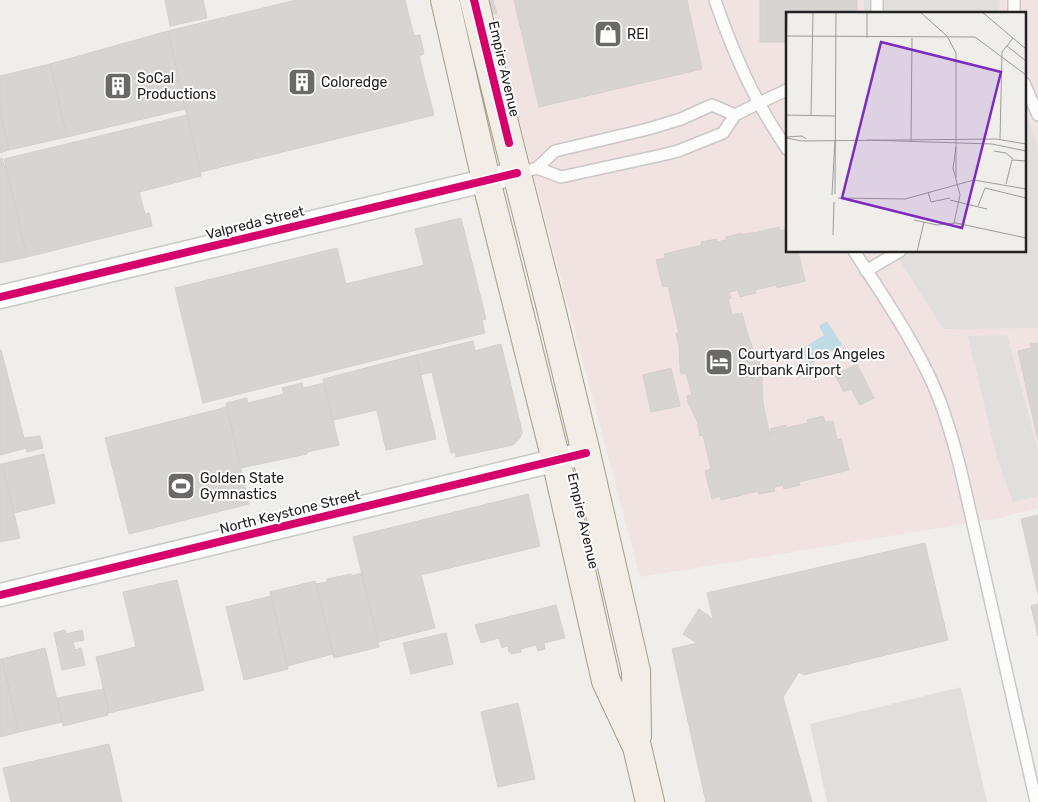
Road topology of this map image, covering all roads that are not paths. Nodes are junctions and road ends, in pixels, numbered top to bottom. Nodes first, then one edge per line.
1 (444, 0) edge
2 (474, 0) edge
3 (715, 0) edge
4 (1026, 88) edge
5 (786, 90) edge
6 (759, 103) junction
7 (735, 115) junction
8 (1038, 115) edge
9 (786, 147) edge
10 (527, 170) junction
11 (486, 180) junction
12 (855, 252) edge
13 (898, 252) edge
14 (866, 271) junction
15 (0, 297) edge
16 (586, 453) junction
17 (556, 460) junction
18 (0, 595) edge
19 (637, 747) junction
20 (650, 802) edge
21 (1036, 802) edge

1 - 11 main road, Empire Avenue
2 - 10 main road, Empire Avenue
3 - 6 lane
4 - 8 lane
5 - 6 lane
6 - 7 lane
6 - 9 lane
7 - 10 lane
7 - 10 lane
10 - 11 street, Valpreda Street
10 - 16 main road, Empire Avenue
11 - 15 street, Valpreda Street
11 - 17 main road, Empire Avenue
12 - 14 lane
13 - 14 lane
14 - 21 lane
16 - 17 street, North Keystone Street
16 - 19 main road, Empire Avenue
17 - 18 street, North Keystone Street
17 - 19 main road, Empire Avenue
19 - 20 main road, Empire Avenue

